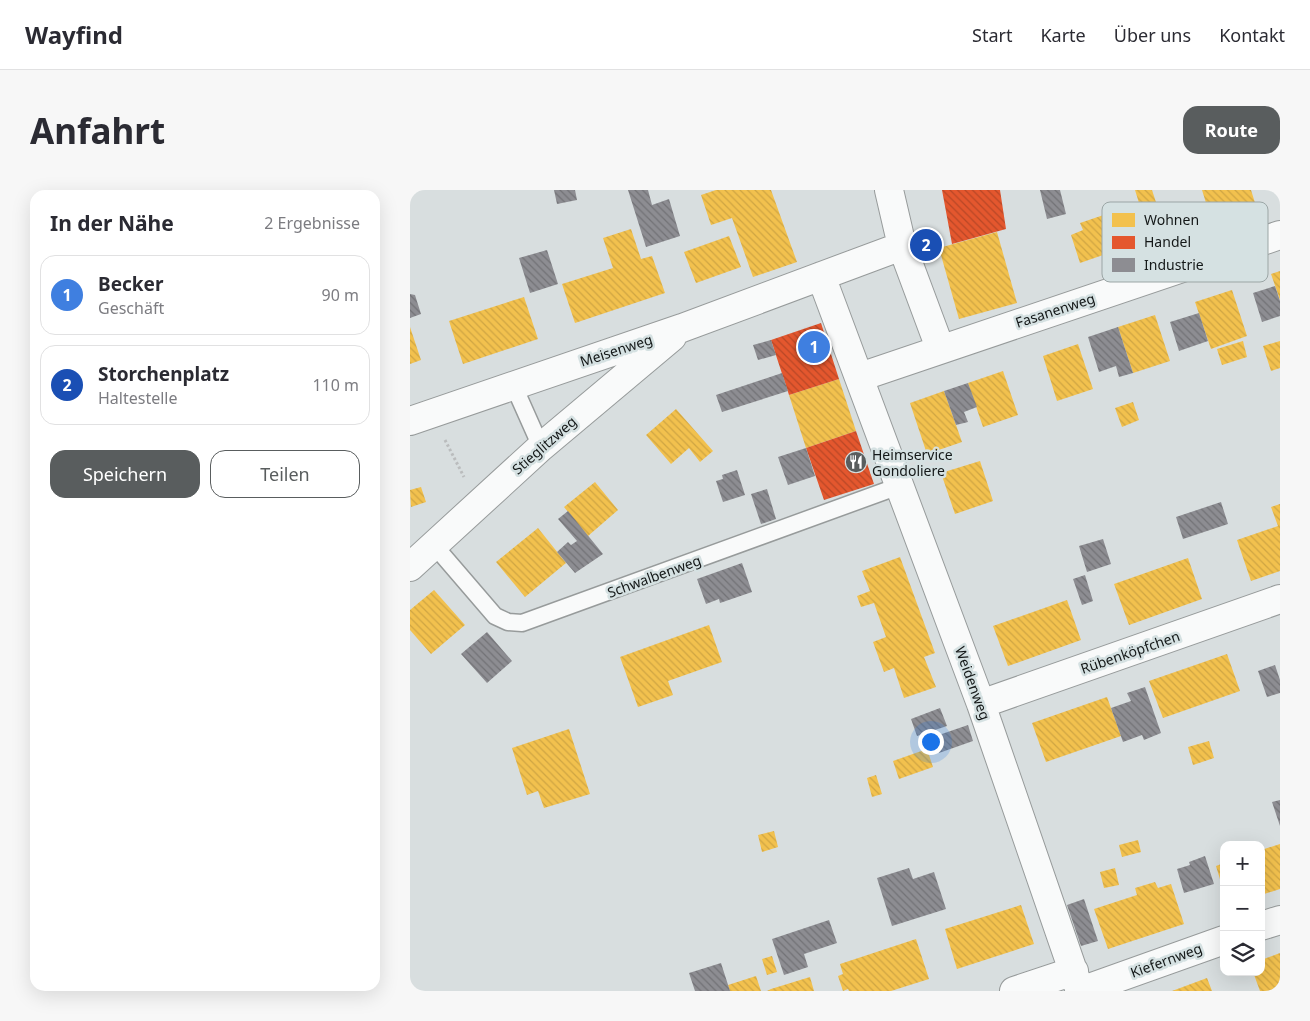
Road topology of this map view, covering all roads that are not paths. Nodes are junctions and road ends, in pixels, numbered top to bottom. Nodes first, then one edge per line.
1 (889, 190) edge
2 (1280, 235) edge
3 (1268, 239) edge
4 (902, 246) junction
5 (820, 276) junction
6 (1139, 282) edge
7 (682, 328) junction
8 (940, 348) junction
9 (860, 377) junction
10 (513, 384) junction
11 (421, 417) edge
12 (540, 447) junction
13 (899, 486) junction
14 (434, 545) junction
15 (410, 567) edge
16 (1280, 599) edge
17 (981, 704) junction
18 (1280, 920) edge
19 (1265, 925) edge
20 (1220, 941) edge
21 (1078, 984) edge
22 (1014, 991) edge

1 - 4 street
2 - 3 street, Fasanenweg
4 - 5 street, Meisenweg
4 - 8 street
5 - 7 street, Meisenweg
5 - 9 street, Weidenweg
6 - 8 street, Fasanenweg
7 - 10 street, Meisenweg
7 - 12 street, Stieglitzweg
8 - 9 street, Fasanenweg
9 - 13 street, Weidenweg
10 - 11 street, Meisenweg
10 - 12 lane
12 - 14 street, Stieglitzweg
13 - 14 lane, Schwalbenweg
13 - 17 street, Weidenweg
14 - 15 street, Stieglitzweg
16 - 17 street, Rübenköpfchen
17 - 21 street, Weidenweg
18 - 19 street
20 - 21 street, Kiefernweg
21 - 22 street, Kiefernweg

